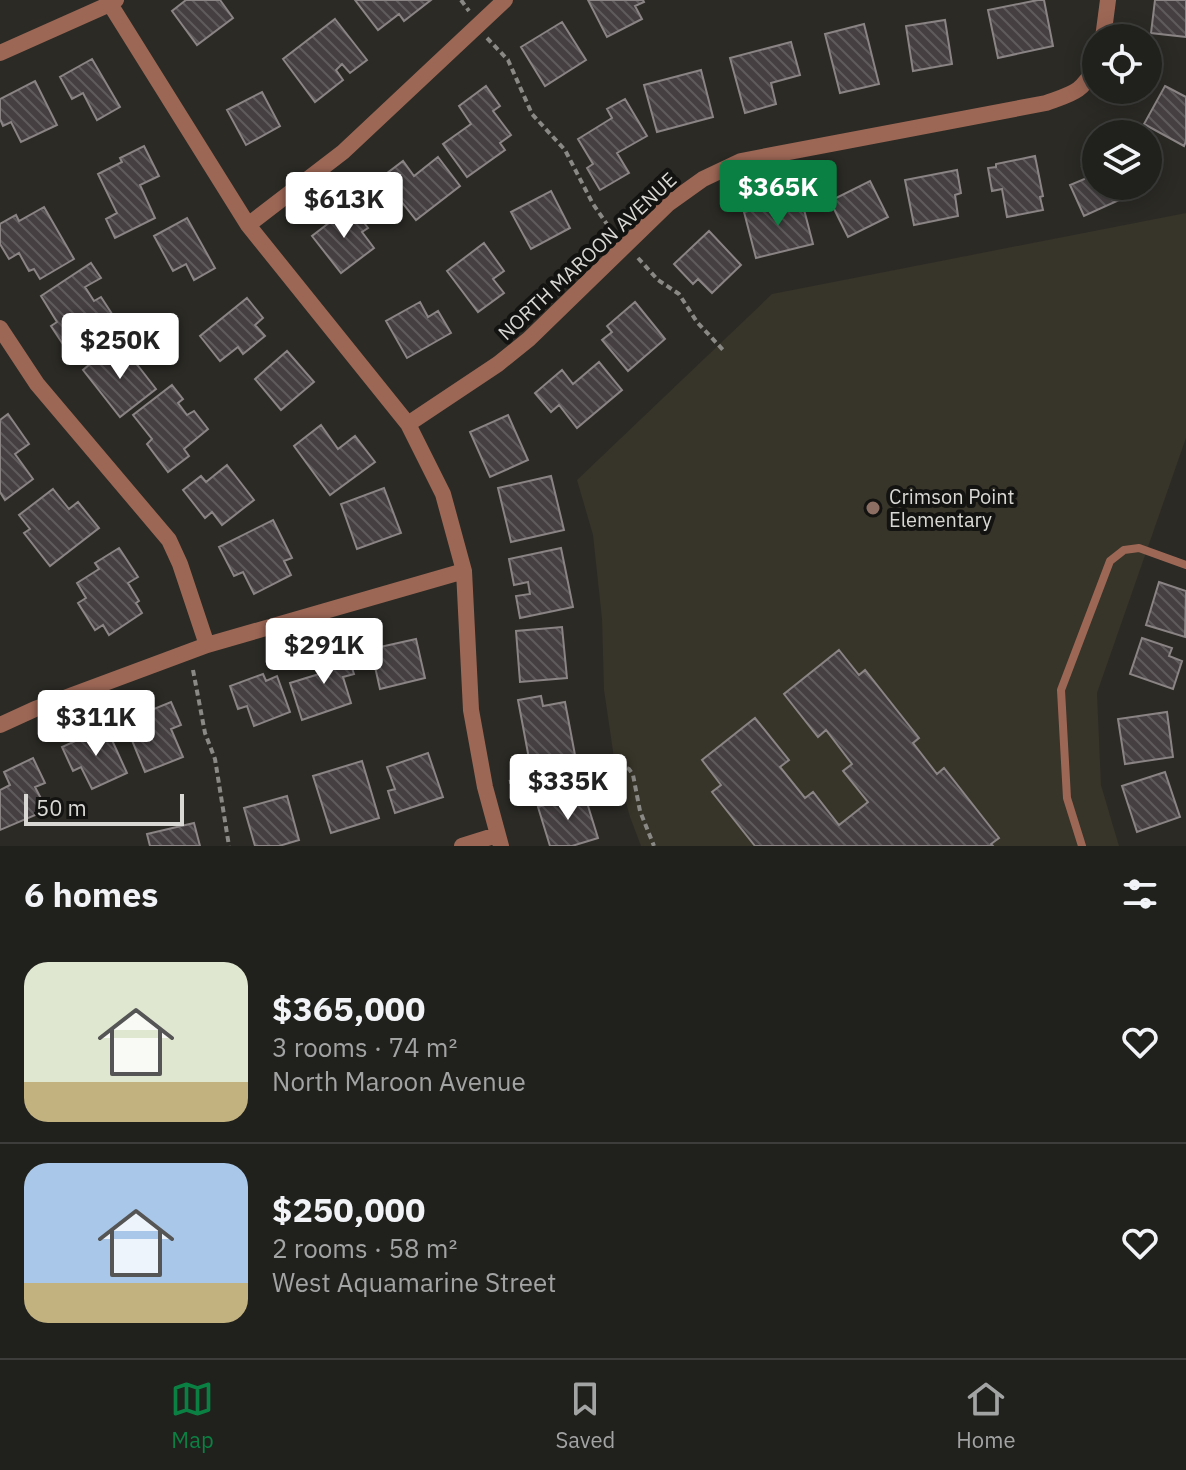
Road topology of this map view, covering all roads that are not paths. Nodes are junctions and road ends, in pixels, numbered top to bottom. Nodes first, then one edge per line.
1 (505, 0) edge
2 (1108, 0) edge
3 (113, 2) edge
4 (1105, 24) edge
5 (0, 53) edge
6 (1082, 87) edge
7 (248, 225) junction
8 (0, 328) edge
9 (408, 424) junction
10 (1186, 565) edge
11 (464, 571) junction
12 (207, 645) junction
13 (0, 725) edge
14 (499, 841) edge
15 (462, 846) edge
16 (1082, 846) edge

1 - 7 street
2 - 4 street
3 - 5 street
3 - 7 street
6 - 9 street, NORTH MAROON AVENUE
7 - 9 street
8 - 12 street
9 - 11 street
10 - 16 lane
11 - 12 street
11 - 14 street
12 - 13 street
14 - 15 street

